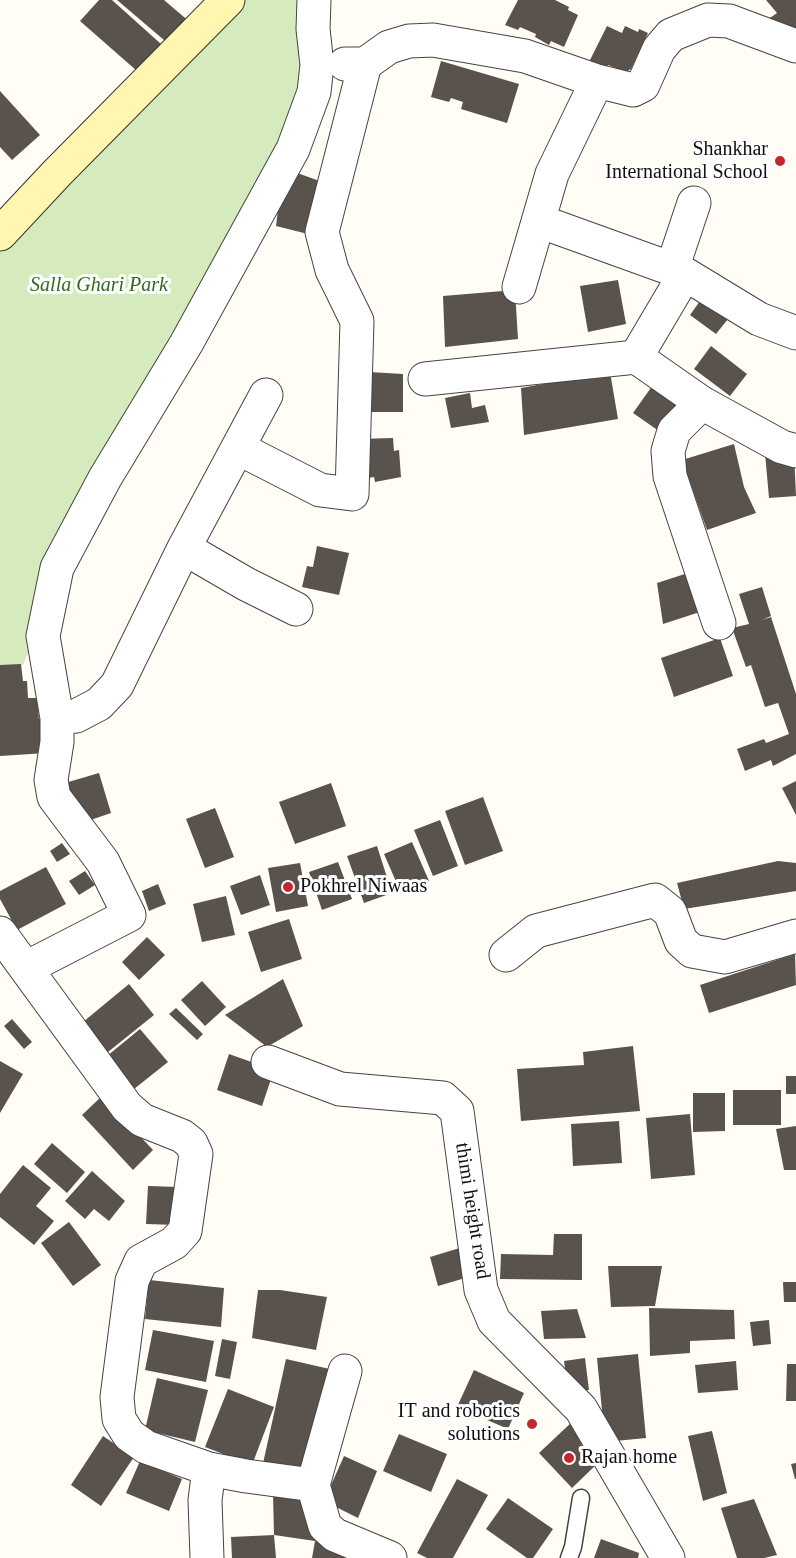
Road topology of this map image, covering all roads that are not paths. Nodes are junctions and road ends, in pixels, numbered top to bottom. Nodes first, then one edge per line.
1 (228, 0) edge
2 (314, 0) edge
3 (796, 46) edge
4 (365, 64) junction
5 (317, 65) junction
6 (597, 81) junction
7 (694, 203) dead end
8 (539, 221) junction
9 (0, 234) edge
10 (519, 286) dead end
11 (796, 333) edge
12 (636, 357) junction
13 (425, 379) dead end
14 (266, 395) dead end
15 (702, 403) junction
16 (238, 448) junction
17 (796, 451) edge
18 (184, 548) junction
19 (296, 609) dead end
20 (719, 623) dead end
21 (57, 718) junction
22 (0, 933) edge
23 (796, 936) edge
24 (506, 955) dead end
25 (26, 968) junction
26 (268, 1062) dead end
27 (345, 1371) dead end
28 (208, 1469) junction
29 (313, 1485) junction
30 (581, 1498) dead end
31 (207, 1558) edge
32 (390, 1558) edge
33 (569, 1558) edge
34 (668, 1558) edge

1 - 9 street
2 - 5 street
3 - 6 street
4 - 5 street
4 - 6 street
4 - 16 street
5 - 21 street
6 - 8 street
7 - 8 street
8 - 10 street
11 - 12 street
12 - 13 street
12 - 15 street
14 - 16 street
15 - 17 street
15 - 20 street
16 - 18 street
18 - 19 street
18 - 21 street
21 - 25 street
22 - 25 street
23 - 24 street
25 - 28 street
26 - 34 street, thimi height road
27 - 29 street
28 - 29 street
28 - 31 street
29 - 32 street
30 - 33 lane

